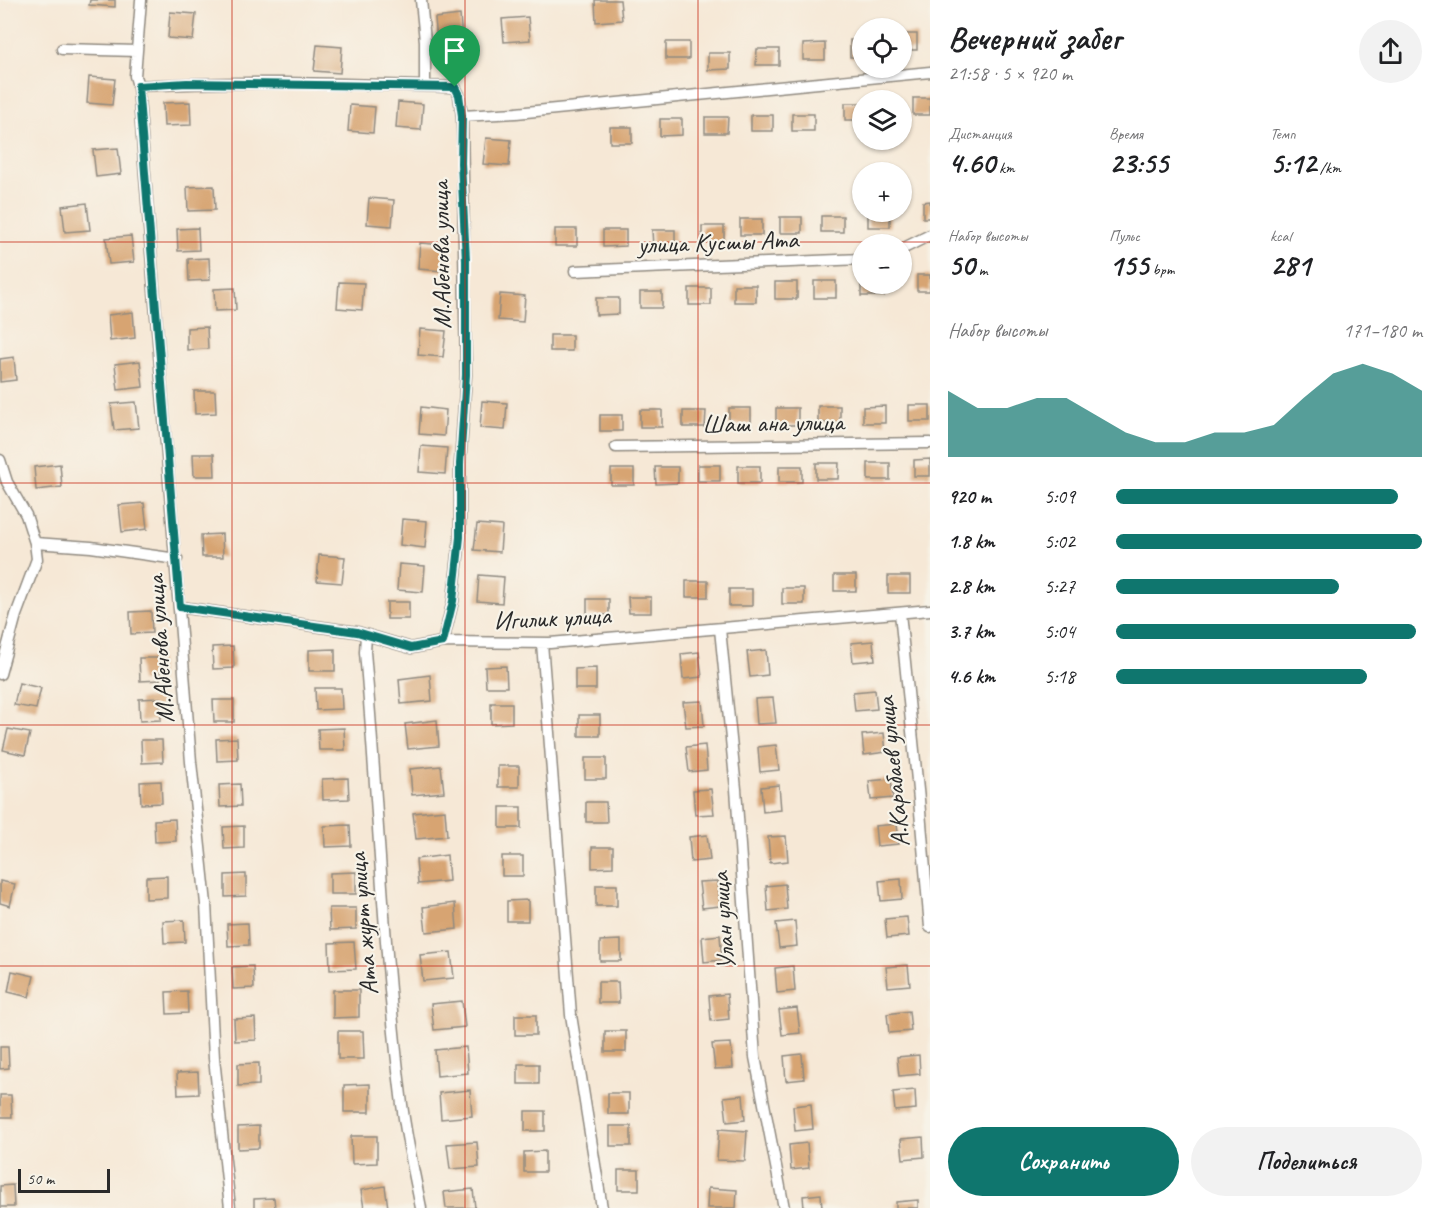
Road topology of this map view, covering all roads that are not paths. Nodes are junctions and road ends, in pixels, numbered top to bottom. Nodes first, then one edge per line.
1 (141, 0) edge
2 (421, 0) edge
3 (62, 49) dead end
4 (137, 51) junction
5 (930, 72) edge
6 (138, 86) junction
7 (425, 86) junction
8 (462, 116) junction
9 (930, 235) edge
10 (912, 244) edge
11 (852, 259) edge
12 (575, 271) dead end
13 (930, 443) edge
14 (616, 447) dead end
15 (0, 460) edge
16 (4, 482) edge
17 (35, 543) junction
18 (177, 559) junction
19 (180, 607) junction
20 (930, 610) edge
21 (900, 613) junction
22 (720, 629) junction
23 (366, 635) junction
24 (443, 642) junction
25 (542, 643) junction
26 (0, 674) edge
27 (930, 927) edge
28 (230, 1208) edge
29 (421, 1208) edge
30 (603, 1208) edge
31 (784, 1208) edge

1 - 4 street, М.Абенова улица
2 - 7 street
3 - 4 street
4 - 6 street, М.Абенова улица
5 - 8 street
6 - 7 street, М.Абенова улица
6 - 18 street, М.Абенова улица
7 - 8 street, М.Абенова улица
8 - 24 street, М.Абенова улица
9 - 10 street
11 - 12 street, улица Кусшы Ата
13 - 14 street, Шаш ана улица
15 - 16 street
16 - 17 street
17 - 18 street
17 - 26 street
18 - 19 street, М.Абенова улица
19 - 23 street, Игилик улица
19 - 28 street, М.Абенова улица
20 - 21 street, Игилик улица
21 - 22 street, Игилик улица
21 - 27 street, А.Карабаев улица
22 - 25 street, Игилик улица
22 - 31 street, Улан улица
23 - 24 street, Игилик улица
23 - 29 street, Ата журт улица
24 - 25 street, Игилик улица
25 - 30 street

